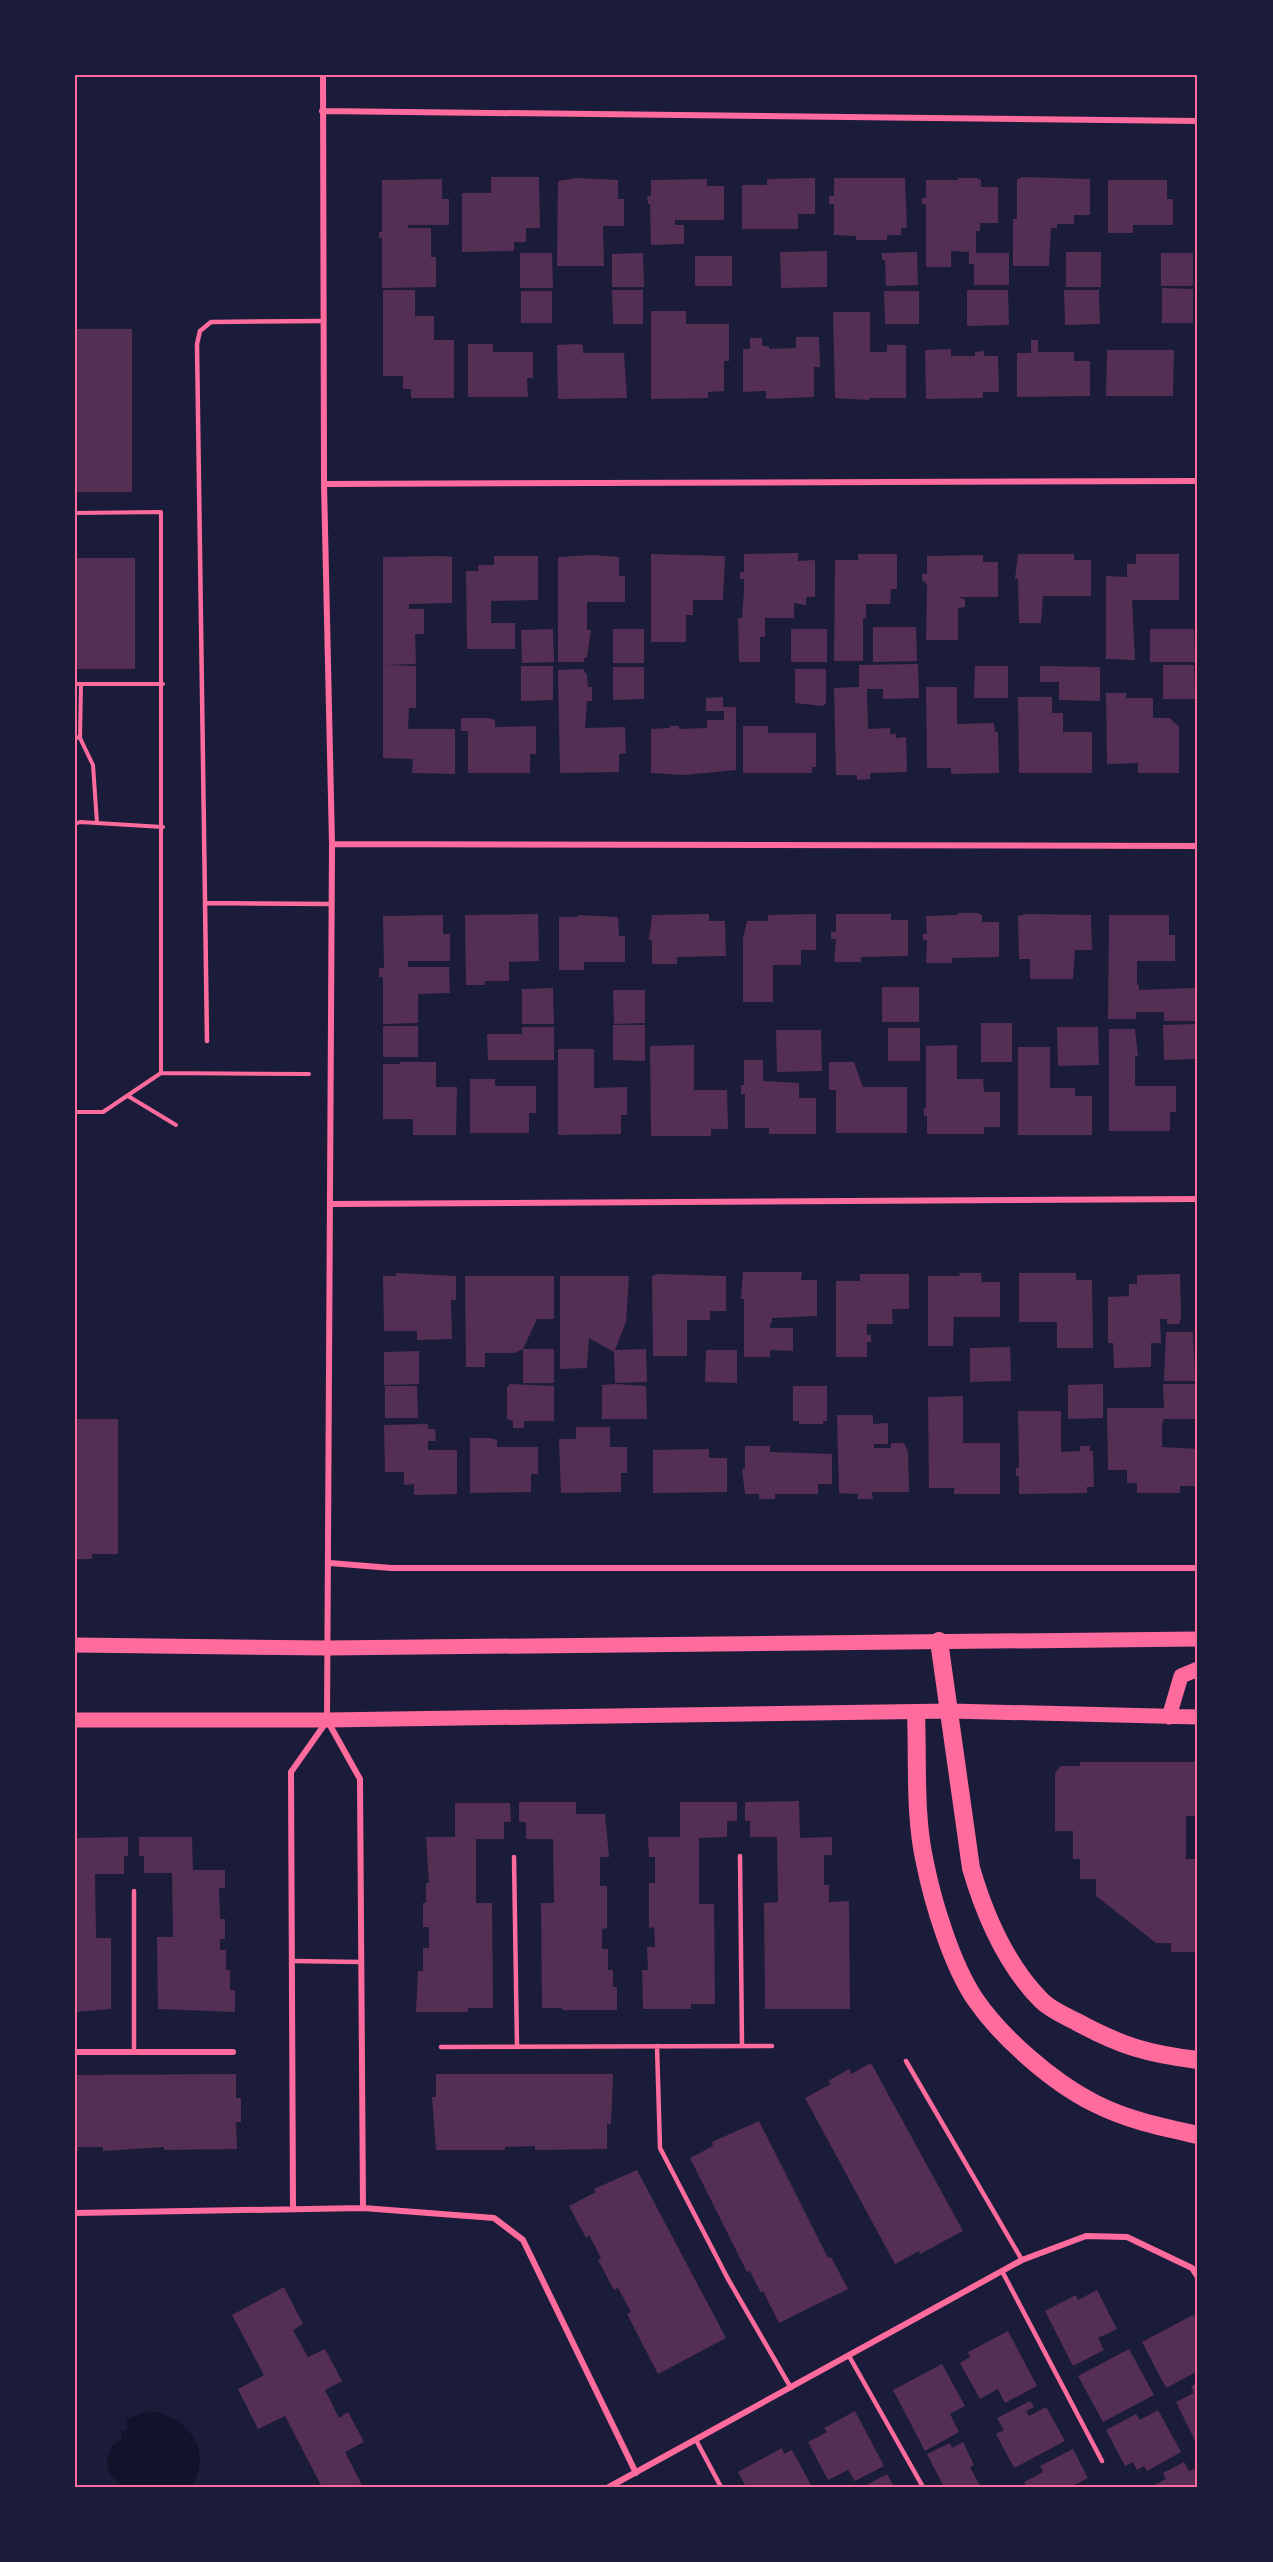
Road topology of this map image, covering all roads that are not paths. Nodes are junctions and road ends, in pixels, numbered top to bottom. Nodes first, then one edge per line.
1 (323, 75) edge
2 (322, 111) junction
3 (1198, 121) edge
4 (324, 321) junction
5 (1198, 482) edge
6 (324, 484) junction
7 (332, 844) junction
8 (1198, 846) edge
9 (205, 903) junction
10 (332, 904) junction
11 (207, 1041) dead end
12 (1198, 1199) edge
13 (330, 1204) junction
14 (330, 1563) junction
15 (1198, 1568) edge
16 (1198, 1639) edge
17 (939, 1641) junction
18 (75, 1645) edge
19 (327, 1648) junction
20 (1198, 1669) edge
21 (951, 1712) junction
22 (916, 1713) junction
23 (1169, 1717) junction
24 (1198, 1717) edge
25 (75, 1720) edge
26 (327, 1720) junction
27 (740, 1856) dead end
28 (514, 1857) dead end
29 (134, 1891) dead end
30 (292, 1961) junction
31 (361, 1962) junction
32 (657, 2046) junction
33 (742, 2046) junction
34 (772, 2046) dead end
35 (517, 2047) junction
36 (441, 2048) dead end
37 (75, 2052) edge
38 (134, 2052) junction
39 (233, 2052) dead end
40 (1198, 2060) edge
41 (906, 2061) dead end
42 (1198, 2135) edge
43 (363, 2208) junction
44 (293, 2209) junction
45 (75, 2213) edge
46 (1022, 2260) junction
47 (1002, 2271) junction
48 (1198, 2277) edge
49 (849, 2356) junction
50 (791, 2388) junction
51 (696, 2440) junction
52 (1102, 2461) dead end
53 (636, 2473) junction
54 (609, 2487) edge
55 (721, 2487) edge
56 (922, 2487) edge

1 - 2 street
2 - 3 street
2 - 4 street
4 - 6 street
4 - 9 lane
5 - 6 street
6 - 7 street
7 - 8 street
7 - 10 street
9 - 10 lane
9 - 11 lane
10 - 13 street
12 - 13 street
13 - 14 street
14 - 15 street
14 - 19 street
16 - 17 main road
17 - 19 main road
17 - 21 highway
18 - 19 main road
19 - 26 street
20 - 23 main road
21 - 22 main road
21 - 23 main road
21 - 40 highway
22 - 26 main road
22 - 42 highway
23 - 24 main road
25 - 26 main road
26 - 30 street
26 - 31 street
27 - 33 lane
28 - 35 lane
29 - 38 lane
30 - 31 lane
30 - 44 street
31 - 43 street
32 - 33 lane
32 - 35 lane
32 - 50 lane
33 - 34 lane
35 - 36 lane
37 - 38 street
38 - 39 street
41 - 46 lane
43 - 44 street
43 - 53 street
44 - 45 street
46 - 47 street
46 - 48 street
47 - 49 street
47 - 52 lane
49 - 50 street
49 - 56 lane
50 - 51 street
51 - 53 street
51 - 55 lane
53 - 54 street

